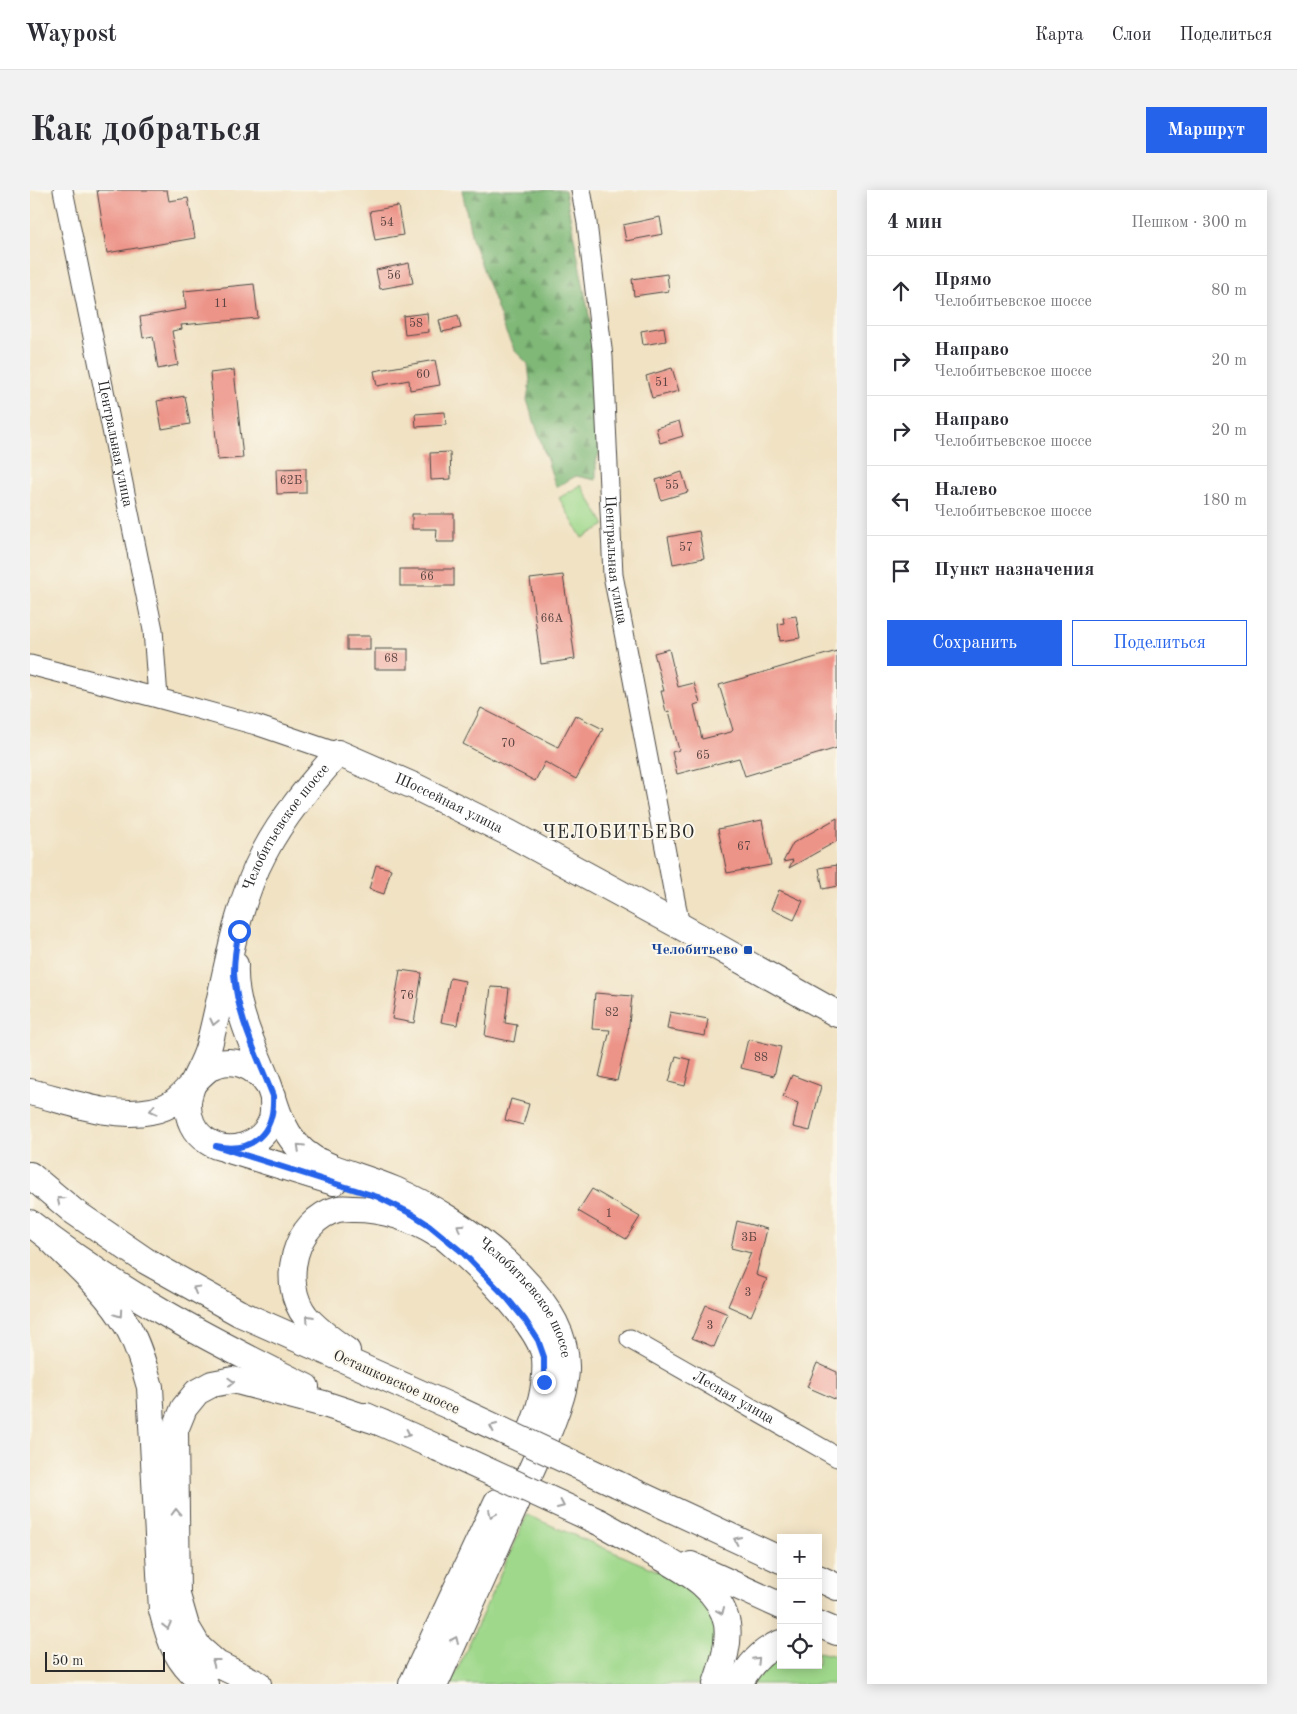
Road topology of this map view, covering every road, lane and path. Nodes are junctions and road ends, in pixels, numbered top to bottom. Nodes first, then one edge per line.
1 (63, 190) edge
2 (581, 190) edge
3 (30, 665) edge
4 (158, 698) junction
5 (338, 753) junction
6 (243, 907) junction
7 (680, 926) junction
8 (837, 1014) edge
9 (193, 1084) junction
10 (271, 1090) junction
11 (30, 1092) edge
12 (216, 1146) junction
13 (30, 1175) edge
14 (30, 1223) edge
15 (51, 1240) junction
16 (462, 1252) junction
17 (630, 1339) dead end
18 (405, 1387) junction
19 (382, 1423) junction
20 (837, 1457) edge
21 (599, 1522) junction
22 (777, 1558) edge
23 (820, 1579) edge
24 (837, 1586) edge
25 (777, 1604) edge
26 (822, 1626) edge
27 (837, 1632) edge
28 (822, 1642) edge
29 (777, 1645) edge
30 (837, 1646) edge
31 (418, 1683) edge
32 (205, 1684) edge
33 (258, 1684) edge
34 (716, 1684) edge
35 (739, 1684) edge

1 - 4 street, Центральная улица
2 - 7 street, Центральная улица
3 - 4 street, Шоссейная улица
4 - 5 street, Шоссейная улица
5 - 6 street, Челобитьевское шоссе
5 - 7 street, Шоссейная улица
6 -> 9 street, Челобитьевское шоссе
6 - 10 street, Челобитьевское шоссе
7 - 8 street, Шоссейная улица
9 - 10 street, Челобитьевское шоссе
9 -> 11 street
9 - 12 street, Челобитьевское шоссе
10 - 12 street, Челобитьевское шоссе
31 -> 10 street, Челобитьевское шоссе
12 - 16 street, Челобитьевское шоссе
18 -> 13 street, Осташковское шоссе
14 - 15 street
15 - 19 street
15 -> 32 street
18 -> 16 street
16 -> 31 street, Челобитьевское шоссе
17 - 20 street, Лесная улица
22 -> 18 street, Осташковское шоссе, bridge
19 -> 21 street, bridge
33 -> 19 street
21 - 25 street
21 -> 34 street
23 - 24 street
26 - 27 street
28 - 30 street
35 -> 29 street

